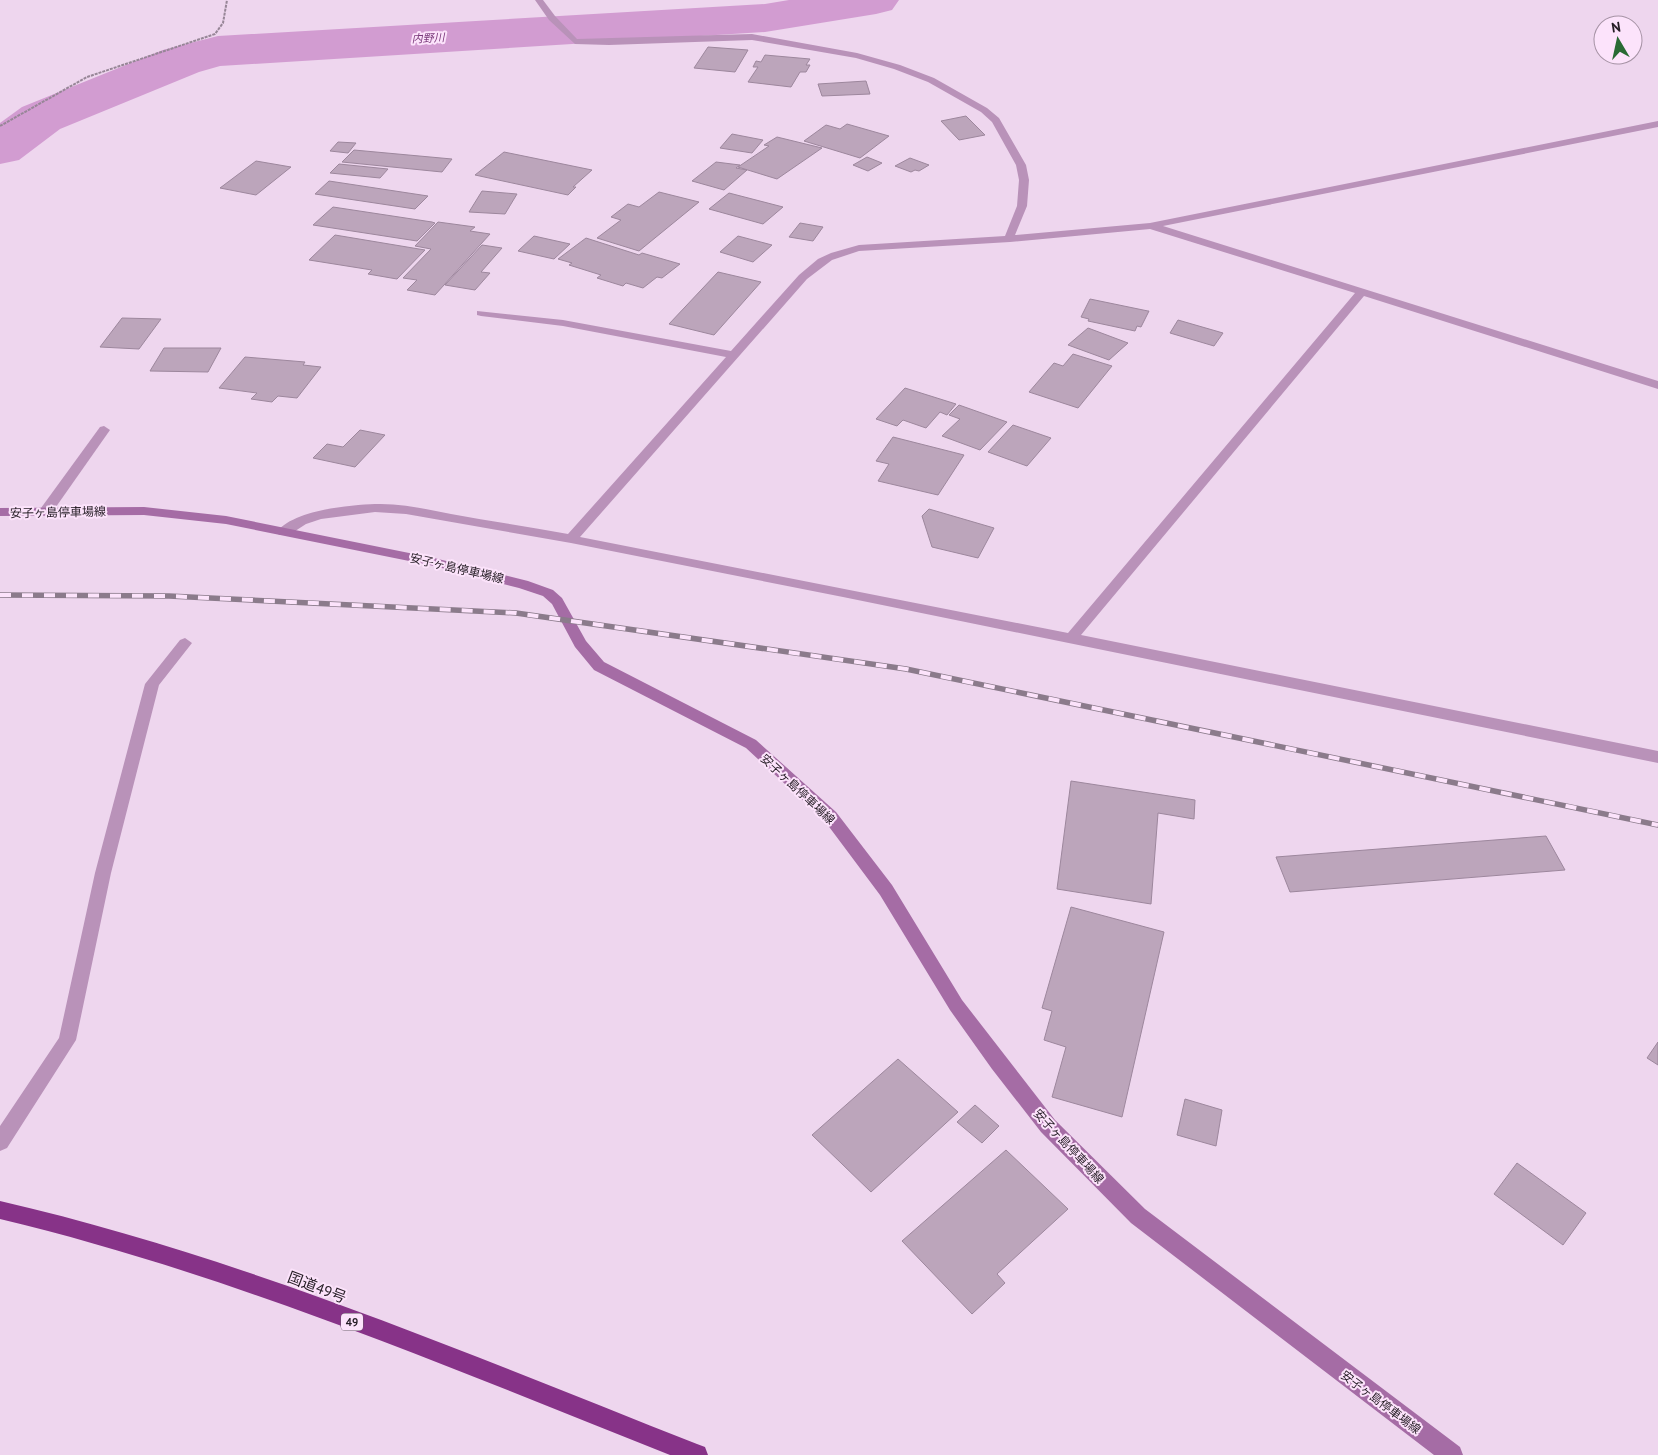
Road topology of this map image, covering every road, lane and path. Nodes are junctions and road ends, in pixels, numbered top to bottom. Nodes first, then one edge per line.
1 (227, 0) edge
2 (539, 0) edge
3 (1658, 124) edge
4 (0, 126) edge
5 (1150, 226) junction
6 (1010, 239) junction
7 (1362, 292) junction
8 (481, 314) dead end
9 (734, 355) junction
10 (1658, 385) edge
11 (104, 430) dead end
12 (46, 511) junction
13 (0, 512) edge
14 (284, 532) junction
15 (571, 539) junction
16 (1070, 639) junction
17 (185, 643) dead end
18 (1658, 757) edge
19 (0, 1142) edge
20 (0, 1210) edge
21 (697, 1455) edge
22 (1452, 1455) edge

1 - 4 path
2 - 6 street
3 - 5 street
5 - 6 street
5 - 7 street
6 - 9 street
7 - 10 street
7 - 16 street
8 - 9 street
9 - 15 street
11 - 12 street
12 - 13 main road, 安子ヶ島停車場線
12 - 14 main road, 安子ヶ島停車場線
14 - 15 street
14 - 22 main road, 安子ヶ島停車場線
15 - 16 street
16 - 18 street
17 - 19 street
20 - 21 highway, 国道49号 / 49

